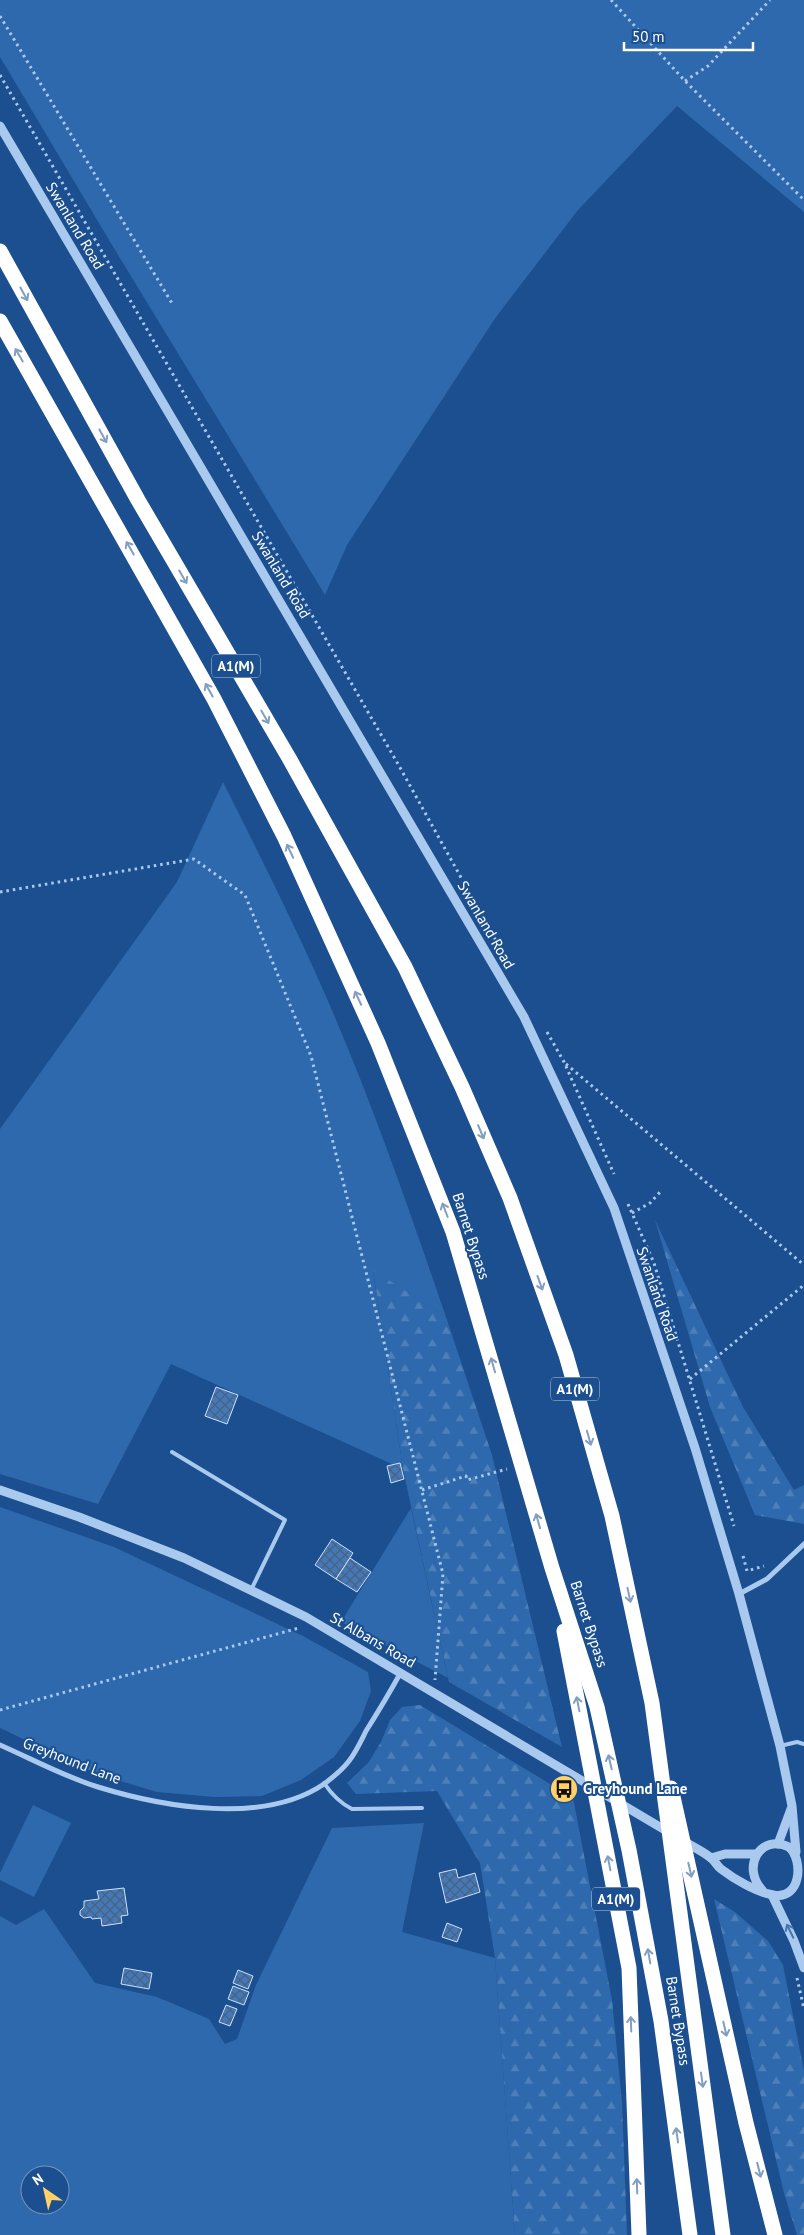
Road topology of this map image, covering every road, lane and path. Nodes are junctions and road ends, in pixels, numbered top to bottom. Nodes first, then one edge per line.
1 (612, 0) edge
2 (770, 0) edge
3 (0, 16) edge
4 (685, 81) junction
5 (0, 126) edge
6 (804, 200) edge
7 (0, 251) edge
8 (173, 305) dead end
9 (0, 321) edge
10 (0, 892) edge
11 (564, 1062) dead end
12 (661, 1191) dead end
13 (618, 1220) junction
14 (804, 1265) edge
15 (804, 1285) edge
16 (690, 1379) dead end
17 (711, 1446) dead end
18 (172, 1452) dead end
19 (495, 1472) dead end
20 (0, 1490) edge
21 (422, 1490) junction
22 (736, 1534) dead end
23 (804, 1544) edge
24 (742, 1552) dead end
25 (552, 1568) junction
26 (767, 1579) junction
27 (250, 1590) junction
28 (739, 1594) junction
29 (306, 1617) junction
30 (401, 1672) junction
31 (434, 1691) junction
32 (652, 1703) junction
33 (0, 1710) edge
34 (804, 1744) edge
35 (0, 1745) edge
36 (780, 1746) junction
37 (324, 1783) junction
38 (792, 1806) junction
39 (422, 1808) dead end
40 (778, 1844) junction
41 (796, 1852) junction
42 (757, 1854) junction
43 (711, 1858) junction
44 (803, 1876) edge
45 (763, 1891) junction
46 (772, 1895) junction
47 (804, 1968) edge
48 (638, 2235) edge
49 (690, 2235) edge
50 (723, 2235) edge
51 (775, 2235) edge

1 - 4 path
2 - 4 path
3 - 8 path
4 - 6 path
5 - 13 street, Swanland Road
7 -> 32 highway, Barnet Bypass / A1(M)
25 -> 9 highway, Barnet Bypass / A1(M)
10 - 21 path
11 - 14 path
12 - 13 path
13 - 28 street, Swanland Road
15 - 16 path
17 - 22 path
18 - 27 lane
19 - 21 path
20 - 27 street, St Albans Road
21 - 31 path
23 - 26 street
24 - 26 path
48 -> 25 highway, A1(M)
49 -> 25 highway, Barnet Bypass / A1(M)
26 - 28 street
27 - 29 street, St Albans Road
28 - 36 street, Swanland Road
29 - 30 street, St Albans Road
29 - 33 path
30 - 31 street, St Albans Road
30 - 37 street, Greyhound Lane
31 - 43 street, St Albans Road
32 -> 50 highway, Barnet Bypass / A1(M)
32 -> 51 highway, A1(M)
34 - 36 lane
35 - 37 street, Greyhound Lane
36 - 38 street, Swanland Road
37 - 39 lane
38 - 40 street
38 - 41 street, Swanland Road
40 - 41 street
40 - 42 street
41 - 44 street
42 - 43 street
42 - 45 street
43 - 45 street, St Albans Road
44 - 46 street
45 - 46 street
47 -> 46 street

